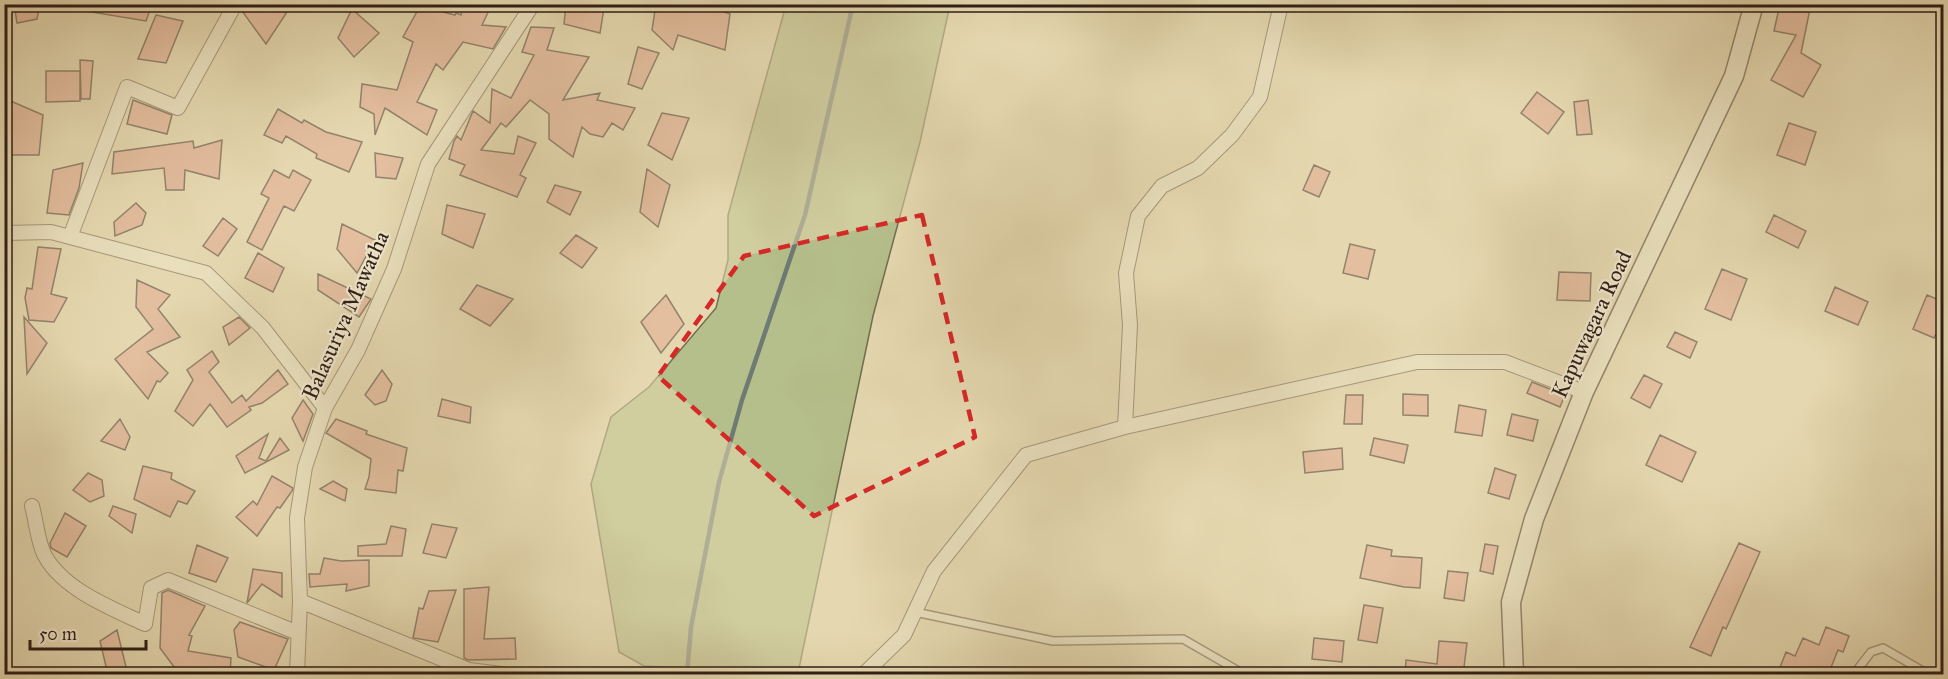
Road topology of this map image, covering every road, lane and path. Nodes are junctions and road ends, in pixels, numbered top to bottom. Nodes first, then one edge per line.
1 (533, 4) edge
2 (1281, 4) edge
3 (1754, 4) edge
4 (233, 8) dead end
5 (4, 233) edge
6 (70, 237) junction
7 (1584, 392) junction
8 (325, 408) junction
9 (1125, 427) junction
10 (32, 506) dead end
11 (300, 601) junction
12 (915, 612) junction
13 (298, 633) junction
14 (297, 675) edge
15 (501, 675) edge
16 (864, 675) edge
17 (1257, 675) edge
18 (1514, 675) edge
19 (1854, 675) edge
20 (1928, 675) edge

1 - 8 street, Balasuriya Mawatha
2 - 9 street
3 - 7 street, Kapuwagara Road
4 - 6 street
5 - 6 street
6 - 8 street
7 - 9 street
7 - 18 street, Kapuwagara Road
8 - 11 street, Balasuriya Mawatha
9 - 12 street
10 - 13 street
11 - 13 street, Balasuriya Mawatha
11 - 15 street
12 - 16 street
12 - 17 lane
13 - 14 street, Balasuriya Mawatha
19 - 20 lane

